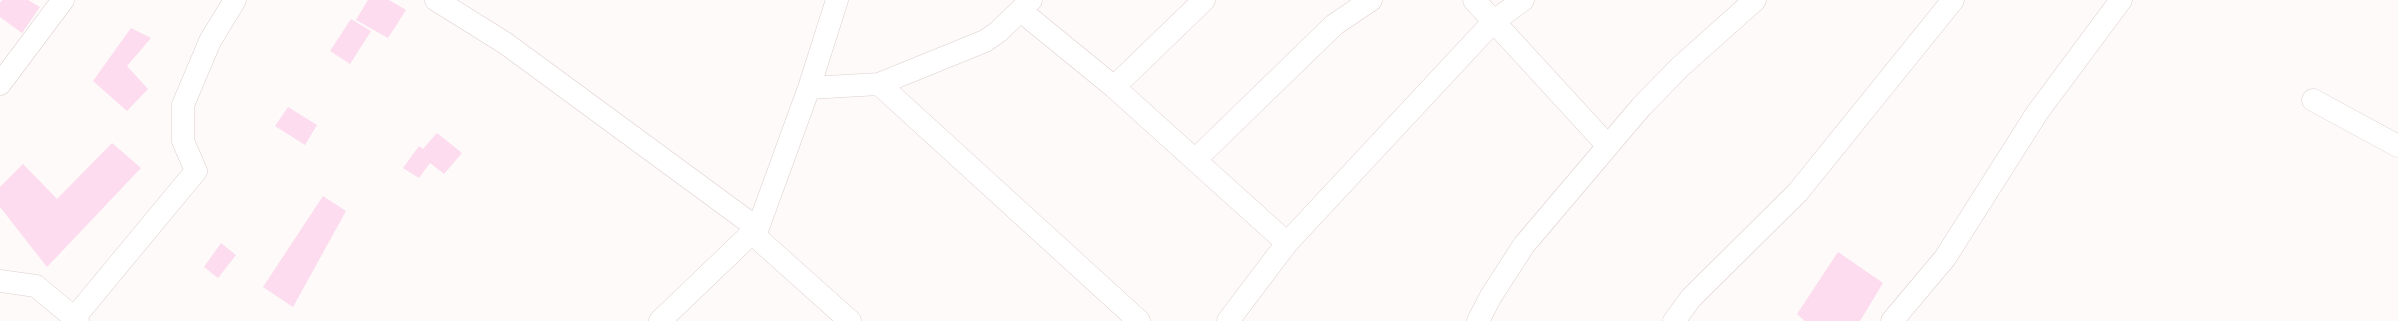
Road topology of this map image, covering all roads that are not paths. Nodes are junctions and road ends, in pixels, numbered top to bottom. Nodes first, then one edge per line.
1 (63, 0) edge
2 (236, 0) edge
3 (436, 0) edge
4 (836, 0) edge
5 (1204, 0) edge
6 (1371, 0) edge
7 (1474, 0) edge
8 (1523, 0) edge
9 (1755, 0) edge
10 (1954, 0) edge
11 (2121, 0) edge
12 (1026, 6) edge
13 (1494, 21) junction
14 (0, 84) edge
15 (879, 84) junction
16 (1114, 87) junction
17 (809, 88) junction
18 (2313, 100) dead end
19 (1608, 146) junction
20 (2398, 146) edge
21 (1195, 160) junction
22 (756, 232) junction
23 (1287, 243) junction
24 (0, 281) edge
25 (76, 319) edge
26 (660, 321) edge
27 (850, 321) edge
28 (1139, 321) edge
29 (1228, 321) edge
30 (1478, 321) edge
31 (1674, 321) edge
32 (1892, 321) edge

1 - 14 street
2 - 25 street
3 - 22 street
4 - 17 street
5 - 16 street
6 - 21 street
7 - 13 street
8 - 13 street
9 - 19 street
10 - 31 street
11 - 32 street
12 - 15 street
12 - 16 street
13 - 19 street
13 - 23 street
15 - 17 street
15 - 28 street
16 - 21 street
17 - 22 street
18 - 20 street
19 - 30 street
21 - 23 street
22 - 26 street
22 - 27 street
23 - 29 street
24 - 25 street

